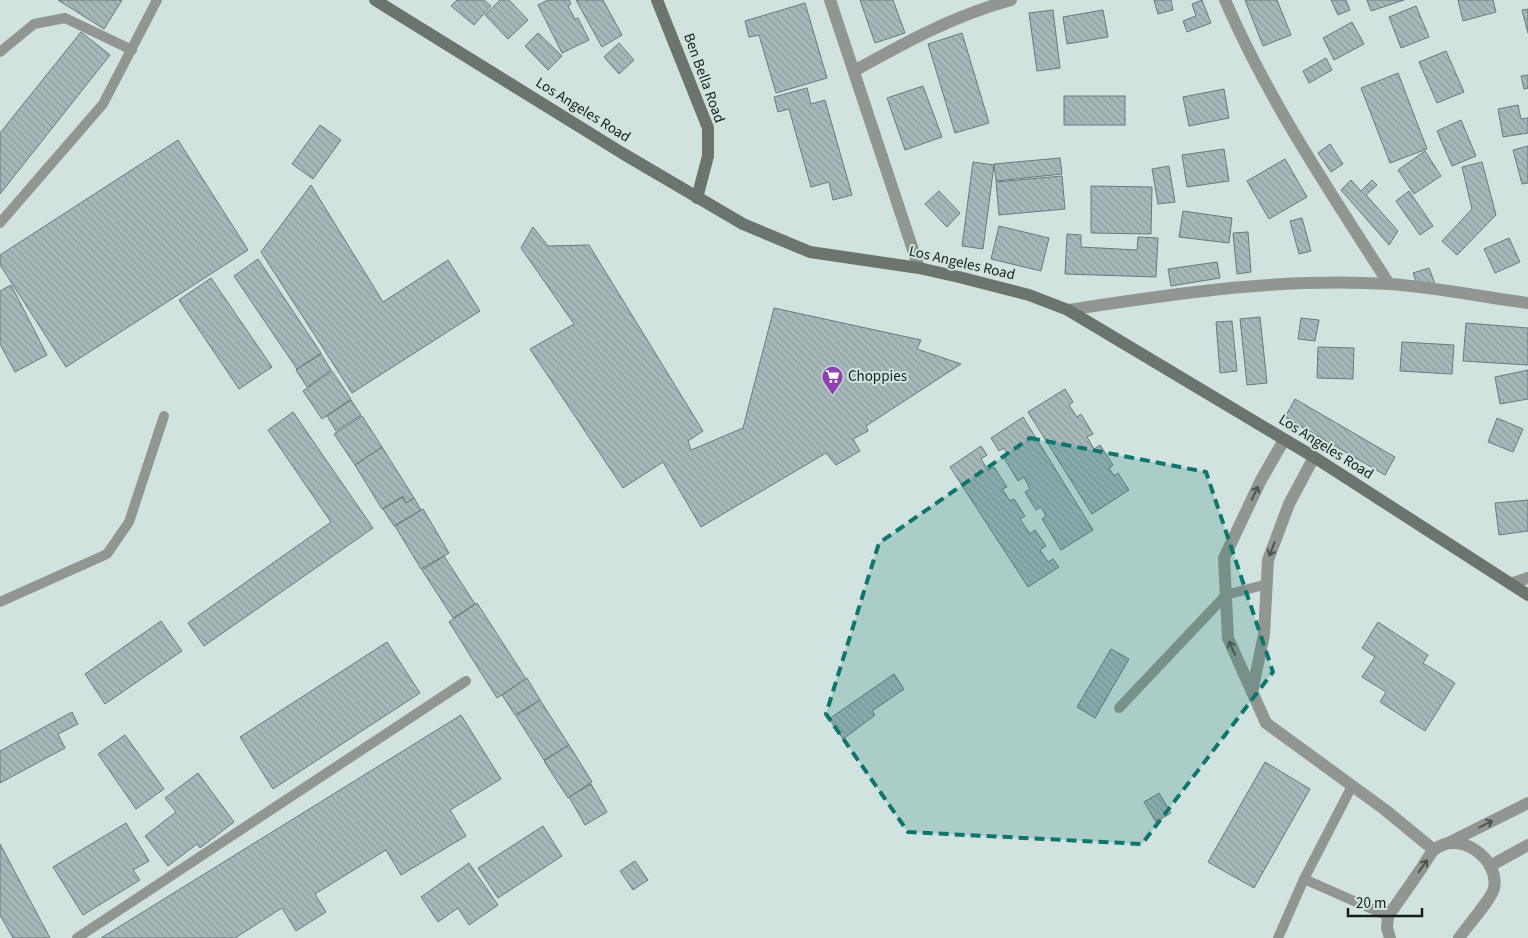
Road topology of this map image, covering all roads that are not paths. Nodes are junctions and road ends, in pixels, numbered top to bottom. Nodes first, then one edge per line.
1 (157, 0) edge
2 (374, 0) edge
3 (657, 0) edge
4 (830, 0) edge
5 (1011, 0) edge
6 (1225, 0) edge
7 (132, 50) junction
8 (0, 52) edge
9 (854, 71) junction
10 (697, 198) junction
11 (0, 222) edge
12 (919, 268) junction
13 (1389, 284) junction
14 (1528, 303) edge
15 (1068, 310) junction
16 (164, 416) dead end
17 (1284, 440) junction
18 (1314, 457) junction
19 (1528, 578) edge
20 (1267, 584) junction
21 (1511, 584) junction
22 (1528, 594) edge
23 (1226, 595) junction
24 (0, 602) edge
25 (466, 681) dead end
26 (1252, 692) junction
27 (1119, 708) dead end
28 (1352, 786) junction
29 (1528, 803) edge
30 (1528, 845) edge
31 (1439, 848) junction
32 (1490, 866) junction
33 (1304, 879) junction
34 (1388, 916) junction
35 (1388, 937) edge
36 (76, 938) edge
37 (1278, 938) edge
38 (1459, 938) edge

1 - 7 lane
2 - 10 main road, Los Angeles Road
3 - 10 main road, Ben Bella Road
4 - 9 street
5 - 9 street
6 - 13 street
7 - 8 lane
7 - 11 lane
9 - 12 street
10 - 12 main road, Los Angeles Road
12 - 15 main road, Los Angeles Road
13 - 14 street
13 - 15 street
15 - 17 main road, Los Angeles Road
16 - 24 lane
17 - 18 main road, Los Angeles Road
23 -> 17 street
18 -> 20 street
18 - 21 main road, Los Angeles Road
19 - 21 street
20 - 23 lane
20 - 26 street
21 - 22 main road, Los Angeles Road
26 -> 23 street
23 - 27 lane
25 - 36 lane
26 - 28 street
28 - 31 street
28 - 33 lane
31 -> 29 street
30 - 32 street
31 - 32 street
34 -> 31 street
32 - 38 street
33 - 34 lane
33 - 37 lane
34 - 35 street

